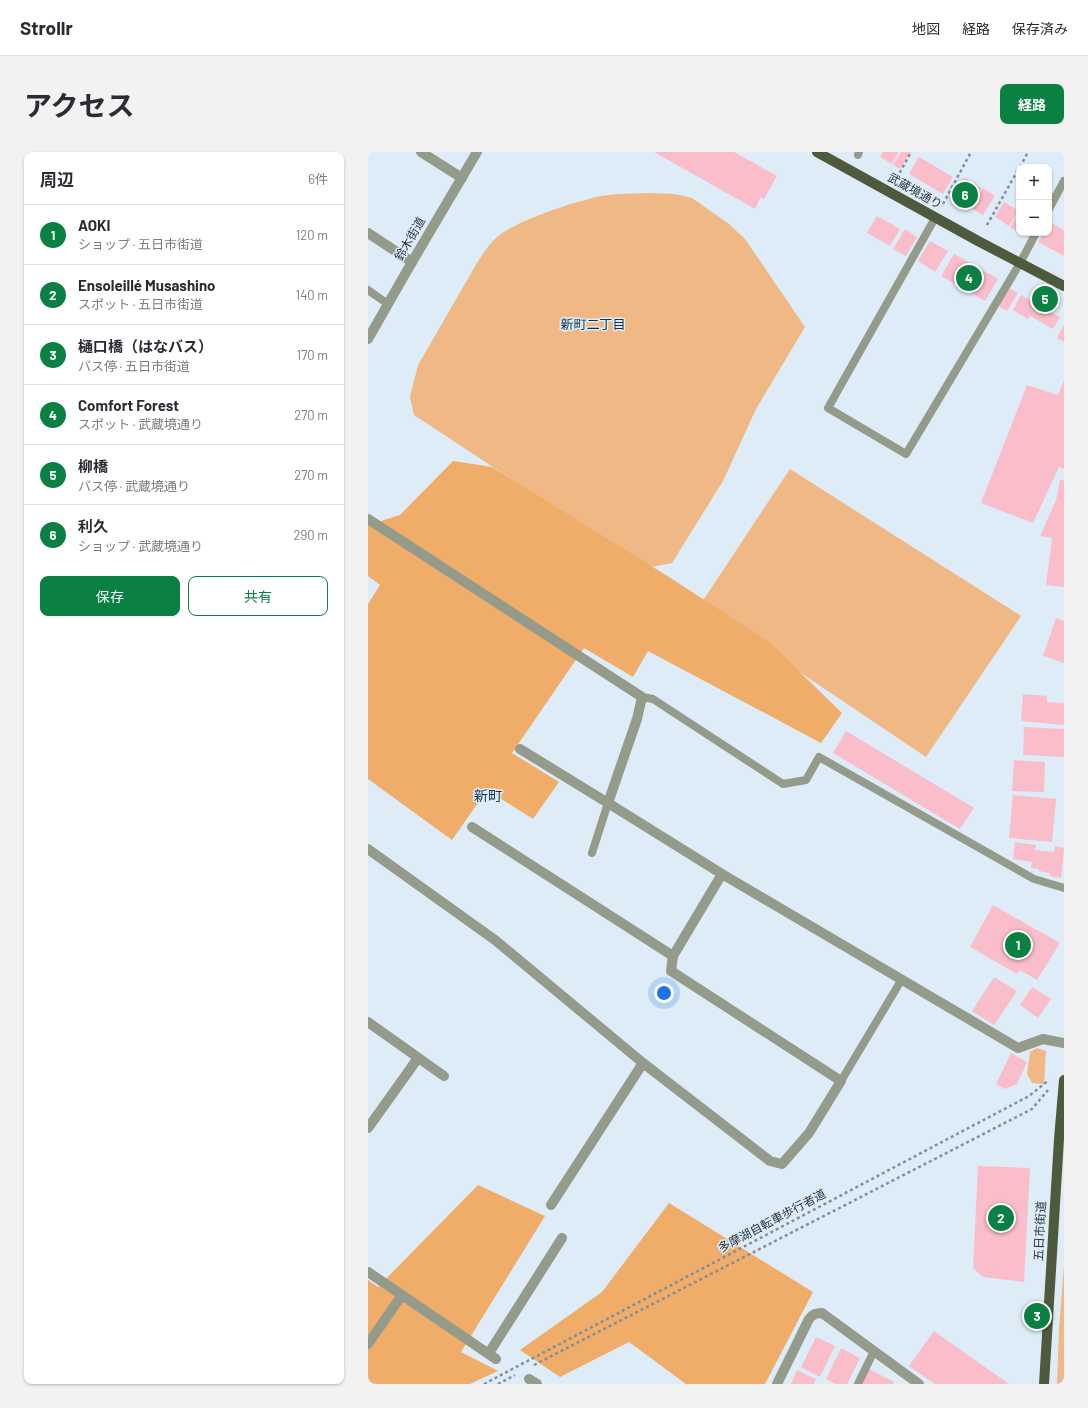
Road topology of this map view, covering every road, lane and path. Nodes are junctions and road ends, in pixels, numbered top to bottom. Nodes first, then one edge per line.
1 (421, 152) edge
2 (477, 152) edge
3 (817, 152) edge
4 (912, 152) edge
5 (971, 152) edge
6 (1028, 152) edge
7 (1021, 164) edge
8 (1016, 173) edge
9 (462, 178) junction
10 (897, 178) dead end
11 (1064, 182) edge
12 (943, 204) dead end
13 (1052, 204) edge
14 (935, 218) junction
15 (987, 225) dead end
16 (368, 233) edge
17 (1034, 236) edge
18 (412, 262) junction
19 (1020, 263) junction
20 (1064, 286) edge
21 (368, 290) edge
22 (388, 304) junction
23 (368, 339) edge
24 (368, 519) edge
25 (642, 697) junction
26 (520, 749) dead end
27 (608, 803) junction
28 (472, 827) dead end
29 (368, 848) edge
30 (592, 853) dead end
31 (722, 874) junction
32 (1064, 888) edge
33 (673, 956) junction
34 (902, 979) junction
35 (368, 1022) edge
36 (1064, 1043) edge
37 (418, 1058) junction
38 (643, 1063) junction
39 (444, 1076) dead end
40 (1052, 1078) dead end
41 (1064, 1080) edge
42 (841, 1081) junction
43 (1050, 1086) dead end
44 (1064, 1090) edge
45 (368, 1128) edge
46 (1061, 1136) edge
47 (551, 1205) dead end
48 (562, 1238) dead end
49 (368, 1272) edge
50 (402, 1295) junction
51 (368, 1344) edge
52 (874, 1351) junction
53 (533, 1365) dead end
54 (519, 1372) dead end
55 (484, 1384) edge
56 (498, 1384) edge
57 (777, 1384) edge
58 (858, 1384) edge
59 (919, 1384) edge
60 (1044, 1384) edge

1 - 9 street
2 - 9 street, 鈴木街道
3 - 14 main road, 武蔵境通り
4 - 10 path
5 - 12 path
6 - 7 path
8 - 15 path
9 - 18 street, 鈴木街道
11 - 13 lane
14 - 19 main road, 武蔵境通り
14 - 19 lane
16 - 18 street
17 - 19 lane
18 - 22 street, 鈴木街道
19 - 20 main road, 武蔵境通り
21 - 22 lane
22 - 23 street, 鈴木街道
24 - 25 street
25 - 27 street
25 - 32 lane
26 - 27 street
27 - 30 lane
27 - 31 street
28 - 33 street
29 - 38 street
31 - 33 street
31 - 34 street
33 - 42 street
34 - 36 street
34 - 42 lane
35 - 37 street
37 - 39 street
37 - 45 street
38 - 42 street
38 - 47 street
40 - 55 path, 多摩湖自転車歩行者道
41 - 44 main road, 五日市街道
43 - 53 path
44 - 46 main road, 五日市街道
46 - 60 main road, 五日市街道
48 - 50 street
49 - 50 street
50 - 51 street
52 - 57 street
52 - 58 lane
52 - 59 street
54 - 56 path

